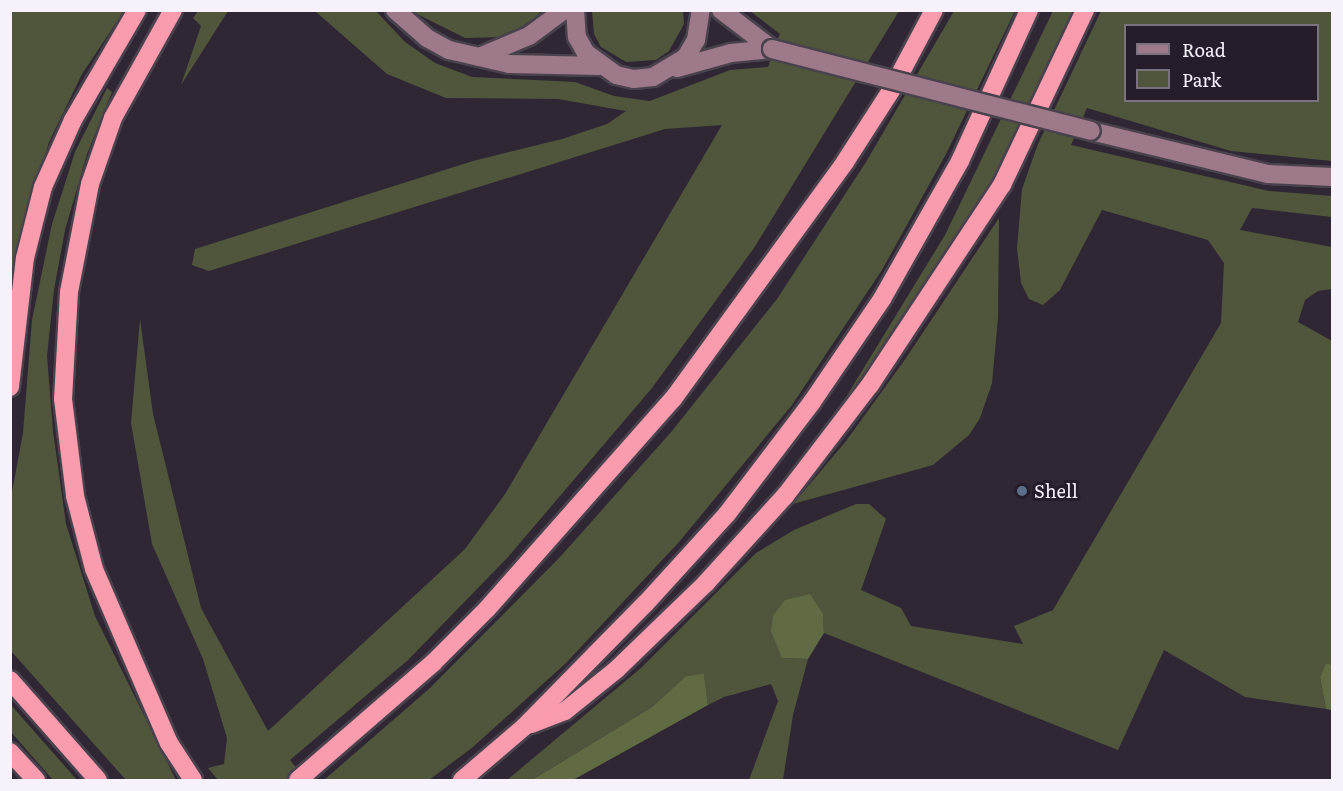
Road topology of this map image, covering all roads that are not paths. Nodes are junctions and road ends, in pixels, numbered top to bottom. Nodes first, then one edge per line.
1 (137, 10) edge
2 (173, 10) edge
3 (395, 10) edge
4 (564, 10) edge
5 (575, 10) edge
6 (700, 10) edge
7 (721, 10) edge
8 (934, 10) edge
9 (1029, 10) edge
10 (1085, 10) edge
11 (772, 49) junction
12 (479, 57) junction
13 (599, 66) junction
14 (670, 70) junction
15 (1332, 177) edge
16 (10, 387) edge
17 (10, 680) edge
18 (524, 727) junction
19 (10, 752) edge
20 (303, 777) edge
21 (36, 780) edge
22 (98, 780) edge
23 (193, 780) edge
24 (462, 780) edge

1 - 16 highway
2 - 23 highway
3 - 12 street
4 - 12 street
5 - 13 street
6 - 14 street
7 - 11 street
8 - 20 highway
9 - 18 highway
10 - 18 highway
11 - 14 street
11 - 15 street, bridge
12 - 13 street
13 - 14 street
17 - 22 highway
18 - 24 highway
19 - 21 highway

